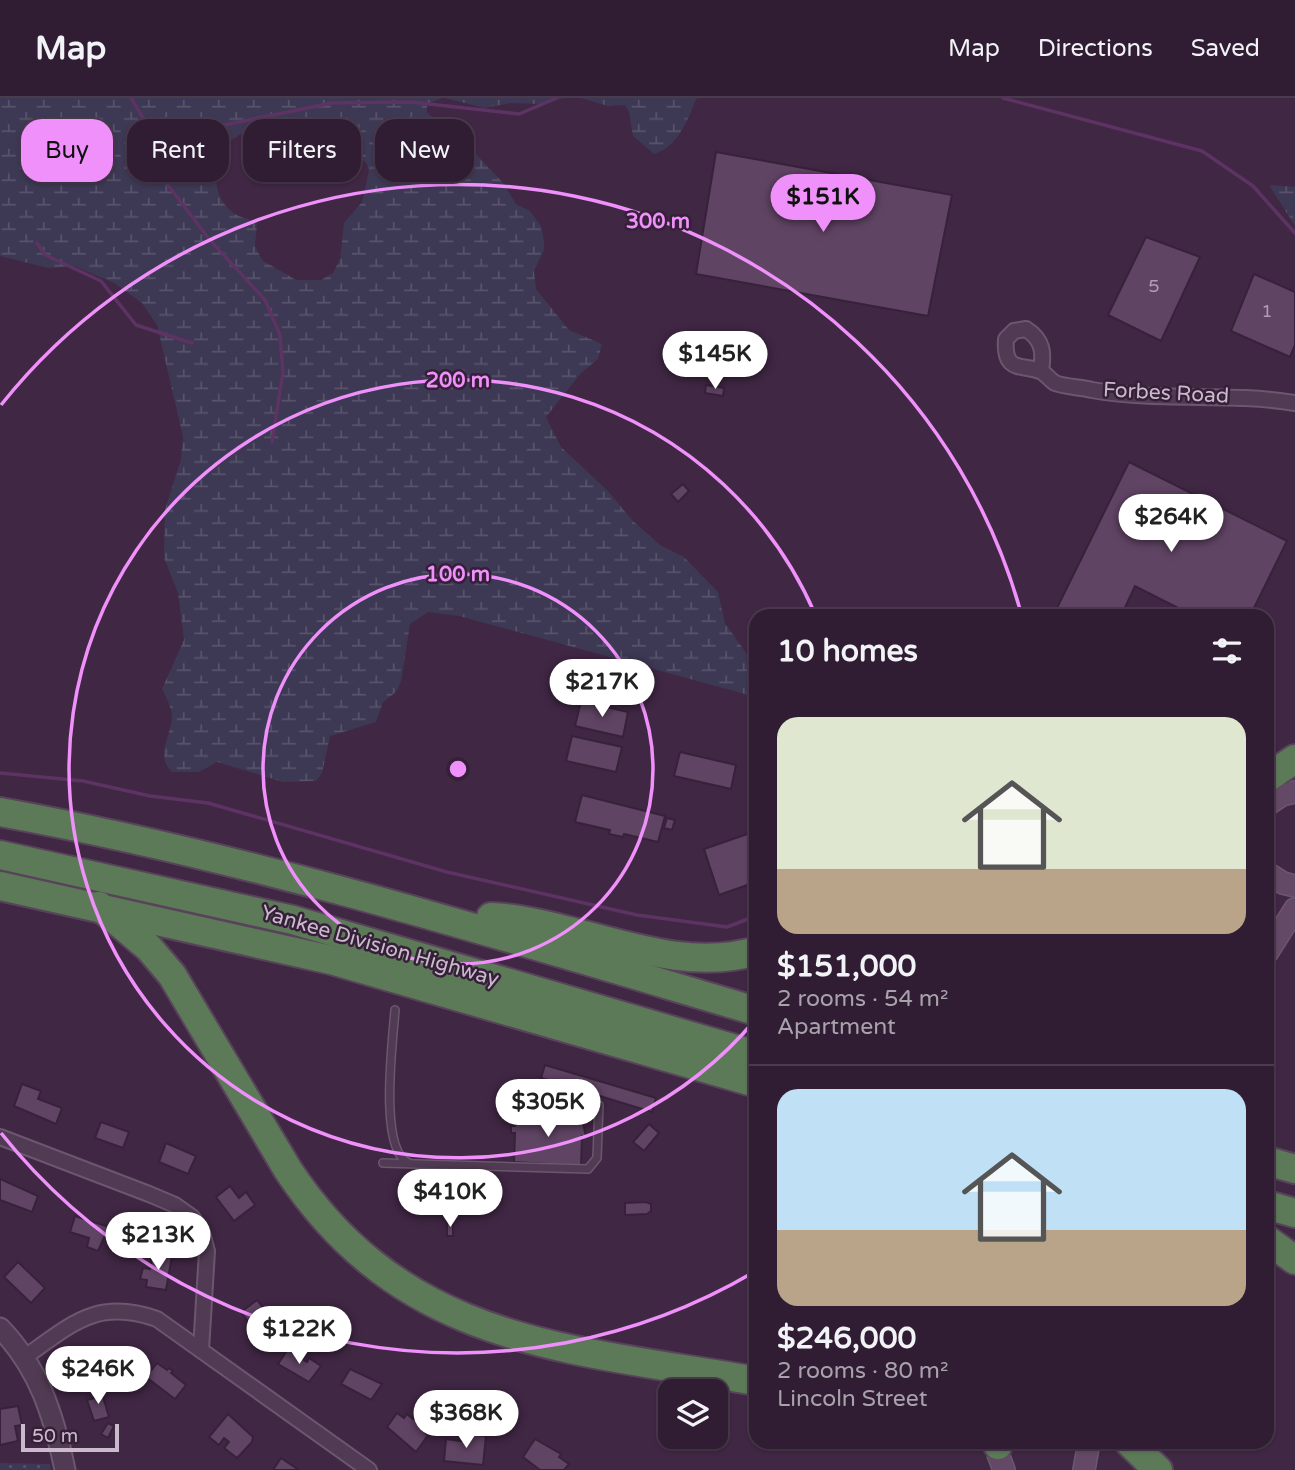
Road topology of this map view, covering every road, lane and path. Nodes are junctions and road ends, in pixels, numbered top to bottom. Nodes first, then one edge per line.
1 (1041, 371) dead end
2 (1295, 403) edge
3 (1295, 759) edge
4 (1276, 793) edge
5 (0, 812) edge
6 (0, 855) edge
7 (1274, 877) edge
8 (0, 886) edge
9 (1295, 886) edge
10 (99, 906) junction
11 (1295, 909) edge
12 (426, 914) junction
13 (1274, 942) edge
14 (749, 952) edge
15 (749, 1009) edge
16 (395, 1010) dead end
17 (749, 1053) edge
18 (749, 1081) edge
19 (599, 1105) dead end
20 (0, 1137) edge
21 (383, 1163) dead end
22 (411, 1163) junction
23 (1274, 1163) edge
24 (1295, 1169) edge
25 (1274, 1207) edge
26 (1295, 1213) edge
27 (1274, 1240) edge
28 (1274, 1244) edge
29 (1295, 1244) edge
30 (1295, 1260) edge
31 (0, 1328) edge
32 (201, 1350) junction
33 (25, 1357) junction
34 (749, 1380) edge
35 (1088, 1449) edge
36 (1136, 1449) edge
37 (65, 1470) edge
38 (369, 1470) edge
39 (1084, 1470) edge
40 (1158, 1470) edge

1 - 2 street, Forbes Road
3 - 4 highway
5 - 12 highway, Yankee Division Highway
6 - 17 highway, Yankee Division Highway
7 - 9 main road
8 - 10 highway
10 - 18 highway
10 - 34 highway
11 - 13 main road
12 - 14 highway
12 - 15 highway, Yankee Division Highway
16 - 22 lane
19 - 22 lane
20 - 32 street
21 - 22 lane
23 - 24 highway
25 - 26 highway
27 - 29 highway
28 - 30 highway
31 - 33 street
32 - 33 street
32 - 38 street
33 - 37 street
35 - 39 main road
36 - 40 highway

